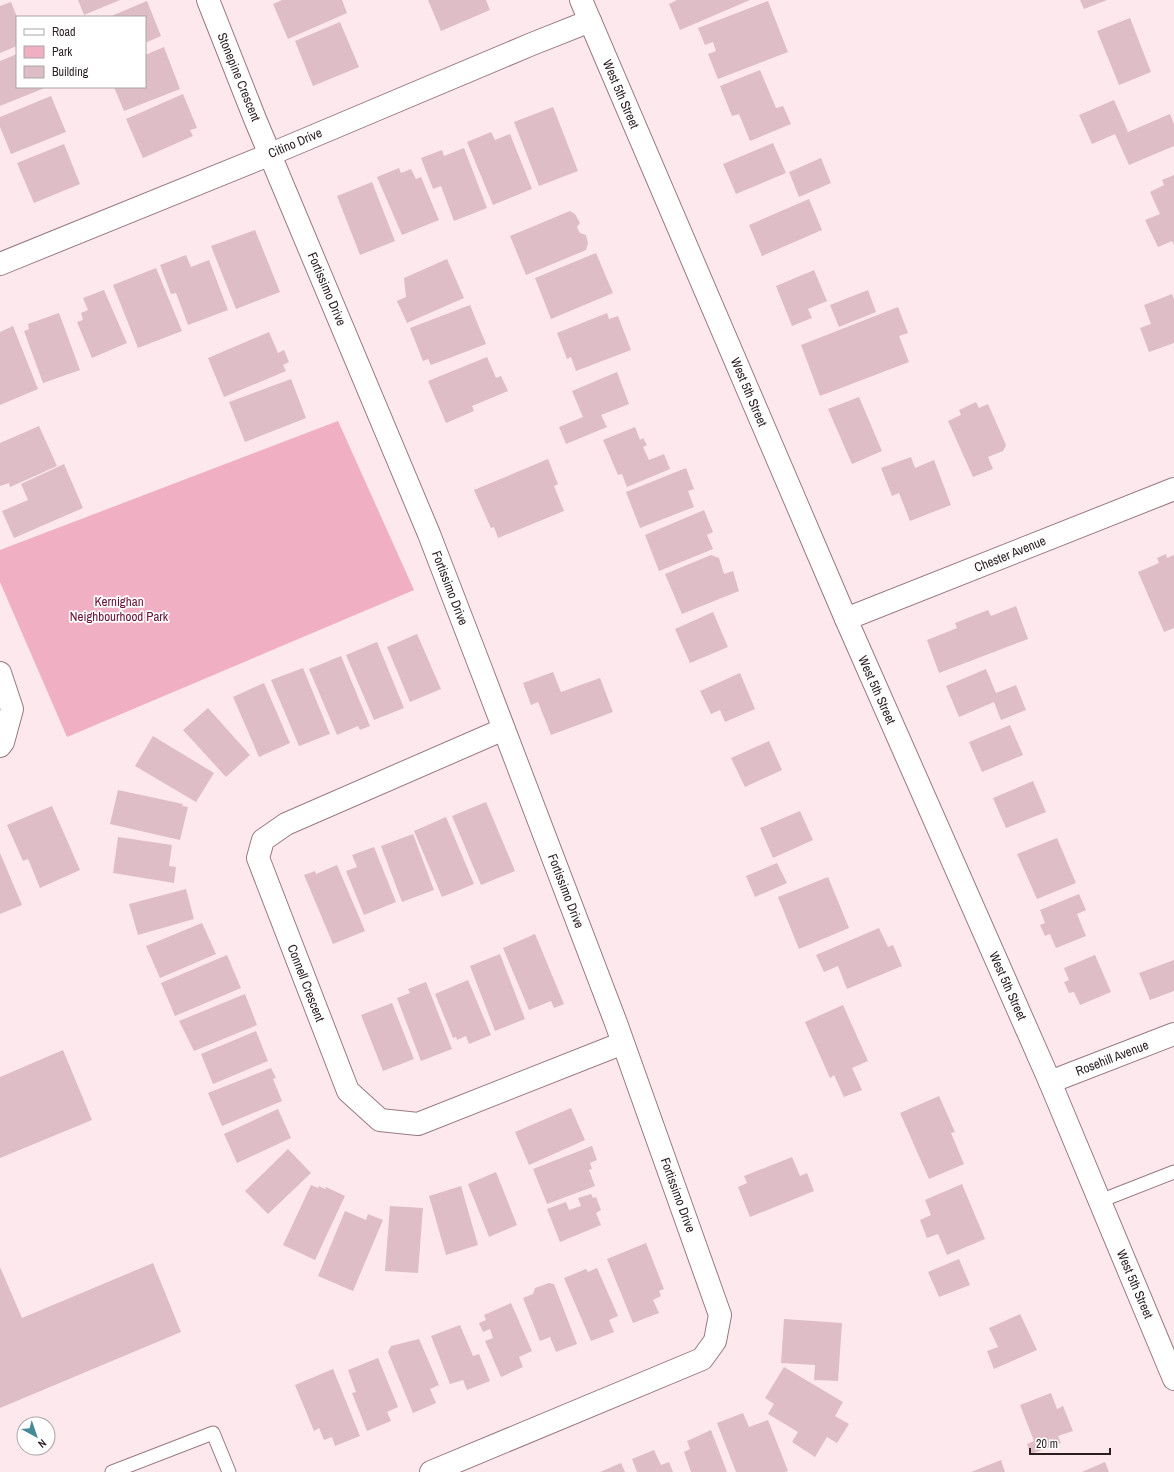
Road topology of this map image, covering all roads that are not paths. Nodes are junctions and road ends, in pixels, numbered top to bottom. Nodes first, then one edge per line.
1 (208, 0) edge
2 (581, 0) edge
3 (590, 21) junction
4 (270, 154) junction
5 (0, 264) edge
6 (1174, 489) edge
7 (846, 619) junction
8 (0, 674) edge
9 (504, 729) junction
10 (2, 744) edge
11 (1174, 1034) edge
12 (623, 1043) junction
13 (1050, 1082) junction
14 (1174, 1172) edge
15 (1100, 1201) junction
16 (1174, 1379) edge
17 (112, 1472) edge
18 (229, 1472) edge
19 (431, 1472) edge

1 - 4 street, Stonepine Crescent
2 - 3 street, West 5th Street
3 - 4 street, Citino Drive
3 - 7 street, West 5th Street
4 - 5 street, Citino Drive
4 - 9 street, Fortissimo Drive
6 - 7 street, Chester Avenue
7 - 13 street, West 5th Street
8 - 10 street
9 - 12 street, Fortissimo Drive
9 - 12 street, Connell Crescent
11 - 13 street, Rosehill Avenue
12 - 19 street, Fortissimo Drive
13 - 15 street, West 5th Street
14 - 15 lane
15 - 16 street, West 5th Street
17 - 18 lane

